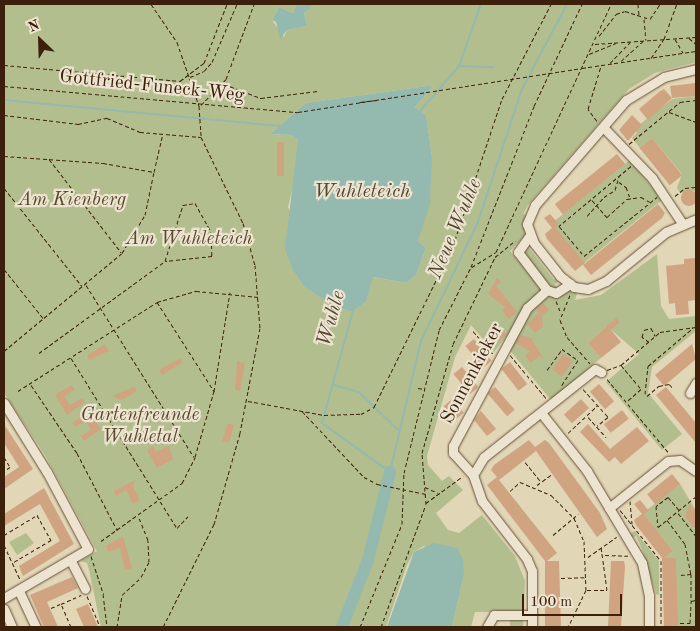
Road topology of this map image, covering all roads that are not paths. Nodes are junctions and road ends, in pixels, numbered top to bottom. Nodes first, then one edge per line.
1 (696, 69) edge
2 (603, 127) junction
3 (696, 219) edge
4 (682, 223) junction
5 (530, 235) junction
6 (572, 285) junction
7 (550, 292) junction
8 (598, 371) road end
9 (696, 383) edge
10 (690, 393) dead end
11 (4, 402) edge
12 (542, 414) junction
13 (696, 470) edge
14 (468, 471) junction
15 (609, 508) junction
16 (70, 561) junction
17 (21, 588) junction
18 (85, 591) road end
19 (4, 598) edge
20 (4, 609) edge
21 (532, 615) junction
22 (12, 627) edge
23 (36, 627) edge
24 (487, 627) edge
25 (532, 627) edge
26 (649, 627) edge

1 - 2 street
2 - 4 street
2 - 5 street
3 - 4 street
4 - 6 street
5 - 6 street
5 - 7 street
6 - 7 street, Sonnenkieker
7 - 14 street, Sonnenkieker
8 - 12 street
9 - 10 street
11 - 16 street
12 - 14 street
12 - 15 street
13 - 15 street
14 - 21 street
15 - 26 street
16 - 17 street
16 - 18 street
17 - 19 street
17 - 23 street
20 - 22 street
21 - 24 street
21 - 25 street

